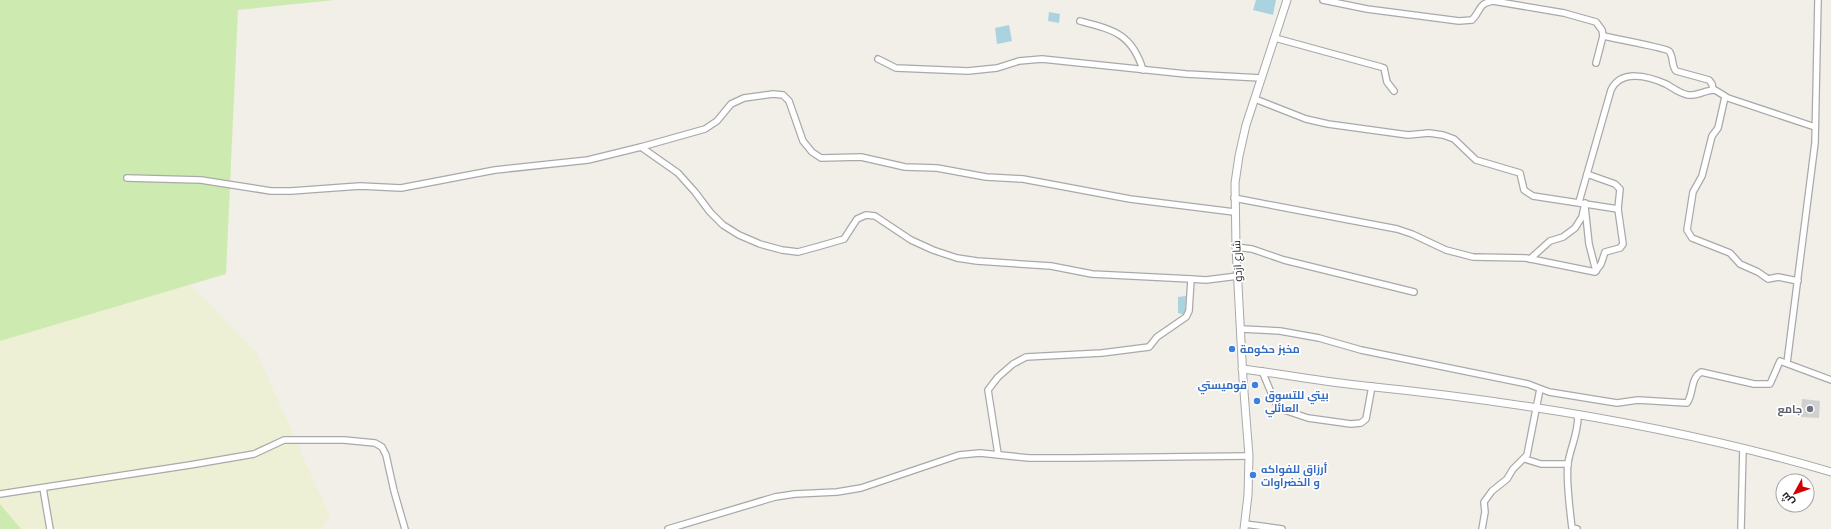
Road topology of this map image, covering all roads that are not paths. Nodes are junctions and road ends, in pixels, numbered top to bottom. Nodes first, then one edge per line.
1 (1287, 0) edge
2 (1323, 0) edge
3 (1818, 0) edge
4 (1080, 21) dead end
5 (1603, 36) junction
6 (1275, 38) junction
7 (878, 59) dead end
8 (1596, 63) dead end
9 (1143, 70) junction
10 (1261, 78) junction
11 (1713, 90) junction
12 (1394, 91) dead end
13 (1725, 97) junction
14 (1254, 99) junction
15 (1815, 127) junction
16 (641, 147) junction
17 (1587, 174) junction
18 (127, 178) dead end
19 (1234, 198) junction
20 (1582, 203) junction
21 (1618, 209) junction
22 (1234, 212) junction
23 (1236, 247) junction
24 (1530, 259) junction
25 (1596, 271) junction
26 (1238, 276) junction
27 (1191, 279) junction
28 (1798, 281) junction
29 (1414, 292) dead end
30 (1241, 329) junction
31 (1787, 363) junction
32 (1242, 368) junction
33 (1262, 371) junction
34 (1831, 380) edge
35 (1372, 386) junction
36 (1540, 389) junction
37 (1536, 408) junction
38 (1578, 415) junction
39 (1743, 448) junction
40 (998, 454) junction
41 (1249, 456) junction
42 (1524, 459) junction
43 (1568, 464) junction
44 (1831, 472) edge
45 (43, 488) junction
46 (0, 494) edge
47 (1245, 527) edge
48 (50, 529) edge
49 (405, 529) edge
50 (668, 529) edge
51 (1282, 529) edge
52 (1482, 529) edge
53 (1577, 529) edge
54 (1741, 529) edge

1 - 6 street, شارع ازدو
2 - 5 street
3 - 15 street
4 - 9 street
5 - 8 street
5 - 11 street
6 - 10 street, شارع ازدو
6 - 12 street
7 - 9 street
9 - 10 street
10 - 14 street, شارع ازدو
11 - 13 street
11 - 17 street
13 - 15 street
13 - 28 street
14 - 19 street, شارع ازدو
14 - 20 street
15 - 28 street
16 - 18 street
16 - 22 street
16 - 27 street
17 - 20 street
17 - 21 street
19 - 22 street, شارع ازدو
19 - 24 street
20 - 21 street
20 - 24 street
20 - 25 street
21 - 25 street
22 - 23 street, شارع ازدو
23 - 26 street, شارع ازدو
23 - 29 street
24 - 25 street
26 - 27 street
26 - 30 street, شارع ازدو
27 - 40 street
28 - 31 street
30 - 32 street, شارع ازدو
30 - 36 street
31 - 34 street
31 - 36 street
32 - 33 street
32 - 41 street, شارع ازدو
33 - 35 street
33 - 35 street
35 - 37 street
36 - 37 street
37 - 38 street
37 - 42 street
38 - 39 street
38 - 43 street
39 - 44 street
39 - 54 street
40 - 41 street
40 - 50 street
41 - 47 street, شارع ازدو
42 - 43 street
42 - 52 street
43 - 53 street
45 - 46 street
45 - 48 street
45 - 49 street
47 - 51 street

